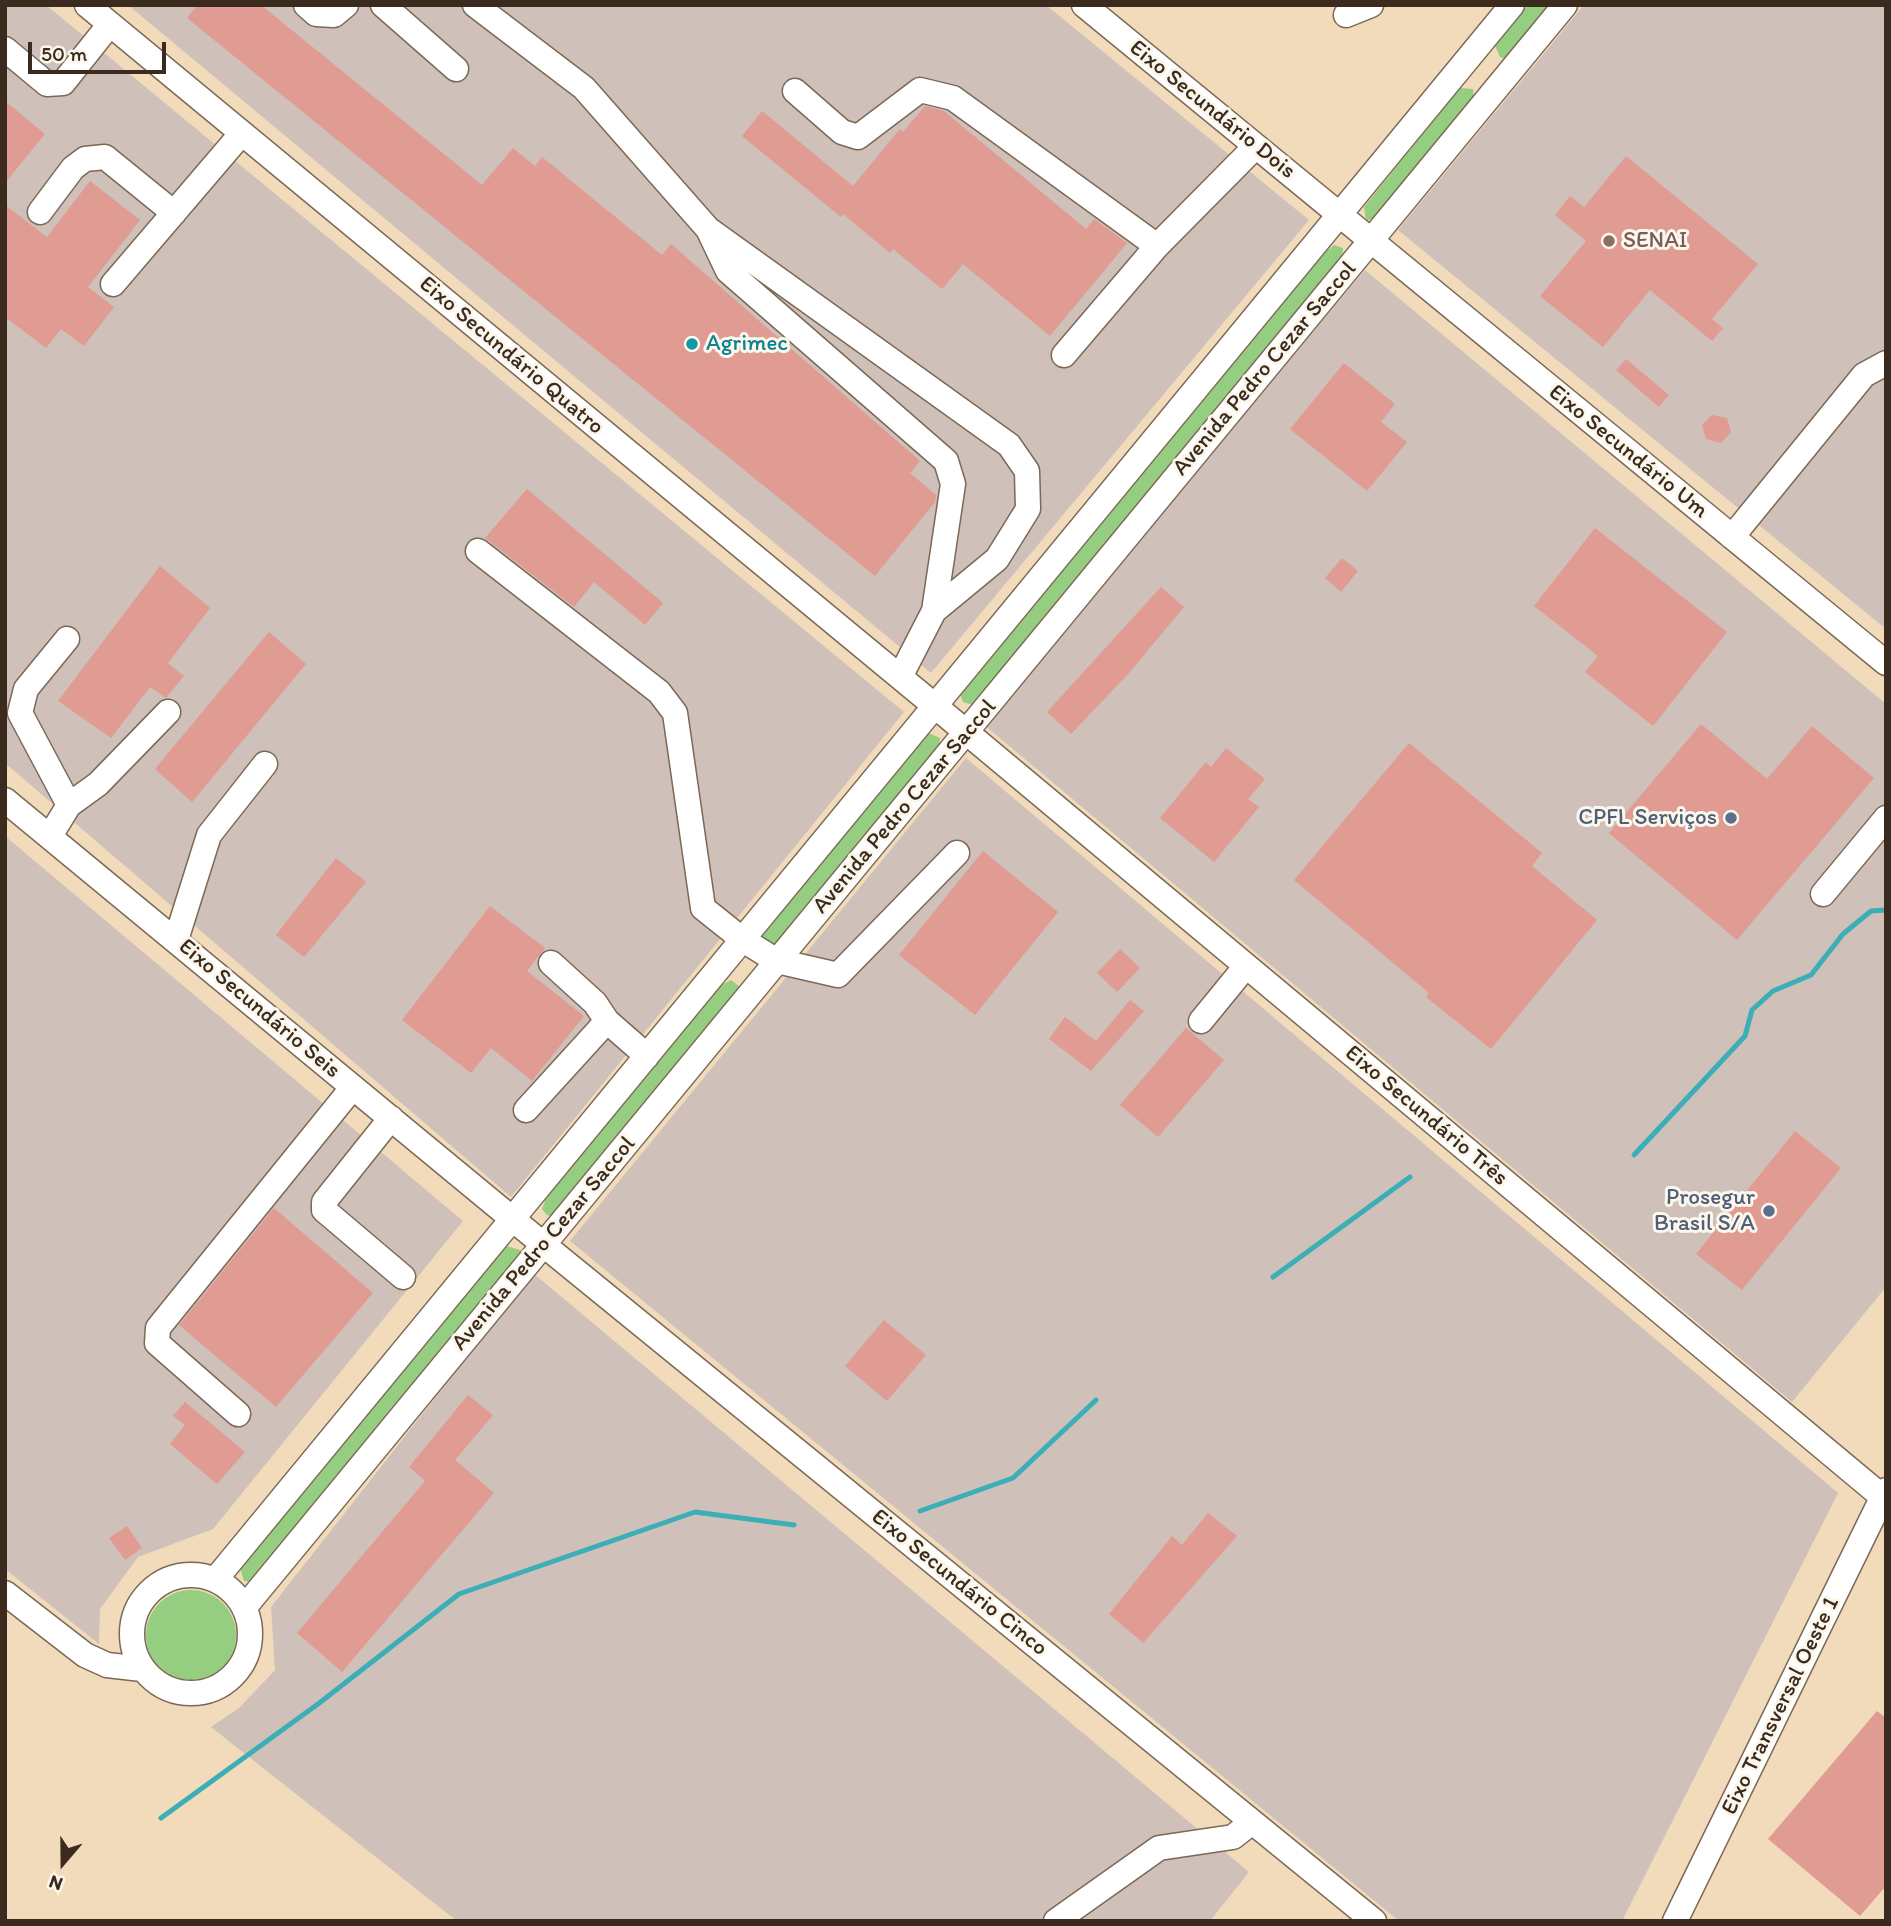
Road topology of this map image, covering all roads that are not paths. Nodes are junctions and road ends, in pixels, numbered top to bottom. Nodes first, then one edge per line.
1 (87, 5) edge
2 (306, 5) edge
3 (345, 5) edge
4 (383, 5) edge
5 (475, 5) edge
6 (1084, 5) edge
7 (1371, 5) edge
8 (1513, 5) edge
9 (1565, 5) edge
10 (1346, 15) dead end
11 (110, 24) junction
12 (5, 49) edge
13 (1471, 56) junction
14 (456, 69) dead end
15 (1503, 82) junction
16 (795, 91) dead end
17 (242, 133) junction
18 (1256, 146) junction
19 (40, 212) dead end
20 (174, 213) junction
21 (1339, 215) junction
22 (708, 229) junction
23 (1371, 241) junction
24 (1157, 246) junction
25 (113, 284) dead end
26 (1064, 355) dead end
27 (1886, 363) edge
28 (1732, 537) junction
29 (478, 551) dead end
30 (934, 611) junction
31 (67, 639) dead end
32 (1886, 663) edge
33 (900, 677) junction
34 (935, 706) junction
35 (169, 712) dead end
36 (966, 732) junction
37 (265, 764) dead end
38 (5, 800) edge
39 (69, 805) junction
40 (1886, 818) edge
41 (50, 836) junction
42 (957, 853) dead end
43 (1823, 894) dead end
44 (176, 940) junction
45 (743, 940) junction
46 (777, 961) junction
47 (551, 963) dead end
48 (1246, 966) junction
49 (607, 1021) junction
50 (1201, 1021) dead end
51 (647, 1056) junction
52 (353, 1087) junction
53 (526, 1110) dead end
54 (391, 1118) junction
55 (513, 1219) junction
56 (544, 1244) junction
57 (403, 1277) dead end
58 (238, 1414) dead end
59 (1885, 1496) edge
60 (215, 1580) junction
61 (5, 1593) edge
62 (244, 1608) junction
63 (142, 1669) junction
64 (1252, 1822) junction
65 (1056, 1921) edge
66 (1374, 1921) edge
67 (1675, 1921) edge

1 - 11 street, Eixo Secundário Quatro
2 - 3 street
4 - 14 street
5 - 22 street
6 - 18 street, Eixo Secundário Dois
7 - 10 street
8 - 13 street, Avenida Pedro Cezar Saccol
9 - 15 street, Avenida Pedro Cezar Saccol
11 - 12 street
11 - 17 street, Eixo Secundário Quatro
13 - 15 street
13 - 21 street, Avenida Pedro Cezar Saccol
15 - 23 street, Avenida Pedro Cezar Saccol
16 - 24 street
17 - 20 street
17 - 33 street, Eixo Secundário Quatro
18 - 21 street, Eixo Secundário Dois
18 - 24 street
19 - 20 street
20 - 25 street
21 - 23 street, Eixo Secundário Dois
21 - 34 street, Avenida Pedro Cezar Saccol
22 - 30 street
22 - 30 street
23 - 28 street, Eixo Secundário Um
23 - 36 street, Avenida Pedro Cezar Saccol
24 - 26 street
27 - 28 street
28 - 32 street, Eixo Secundário Um
29 - 45 street
30 - 33 street
31 - 39 street
33 - 34 street, Eixo Secundário Quatro
34 - 36 street, Eixo Secundário Quatro
34 - 45 street, Avenida Pedro Cezar Saccol
35 - 39 street
36 - 46 street, Avenida Pedro Cezar Saccol
36 - 48 street, Eixo Secundário Três
37 - 44 street
38 - 41 street, Eixo Secundário Seis
39 - 41 street
40 - 43 street
41 - 44 street, Eixo Secundário Seis
42 - 46 street
44 - 52 street, Eixo Secundário Seis
45 - 46 street
45 - 51 street, Avenida Pedro Cezar Saccol
46 - 56 street, Avenida Pedro Cezar Saccol
47 - 49 street
48 - 50 street
48 - 59 street, Eixo Secundário Três
49 - 51 street
49 - 53 street
51 - 55 street, Avenida Pedro Cezar Saccol
52 - 54 street, Eixo Secundário Seis
52 - 58 street
54 - 55 street, Eixo Secundário Seis
54 - 57 street
55 - 56 street, Eixo Secundário Cinco
55 - 60 street, Avenida Pedro Cezar Saccol
56 - 62 street, Avenida Pedro Cezar Saccol
56 - 64 street, Eixo Secundário Cinco
59 - 67 street, Eixo Transversal Oeste 1
60 - 62 street
60 - 63 street
61 - 63 street
62 - 63 street
64 - 65 street
64 - 66 street, Eixo Secundário Cinco

